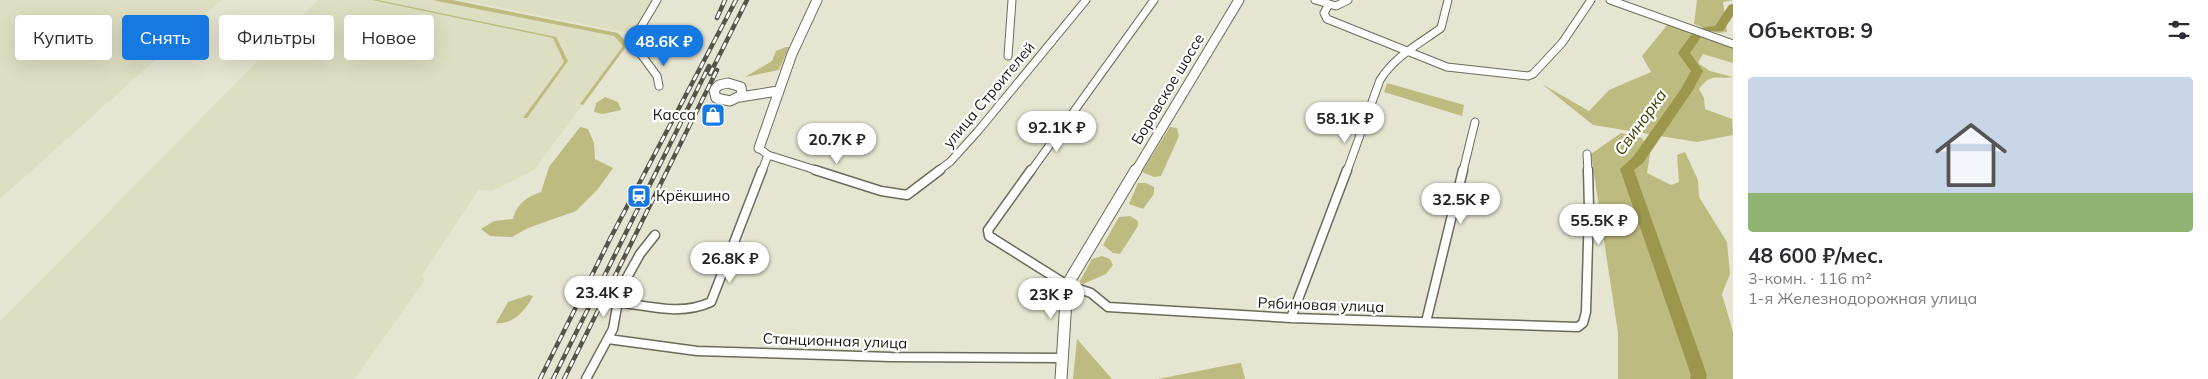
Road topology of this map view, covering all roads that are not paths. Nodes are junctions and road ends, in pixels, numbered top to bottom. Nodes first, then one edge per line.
1 (657, 0) edge
2 (817, 0) edge
3 (1012, 0) edge
4 (1086, 0) edge
5 (1154, 0) edge
6 (1238, 0) edge
7 (1315, 0) edge
8 (1348, 0) edge
9 (1448, 0) edge
10 (1591, 0) edge
11 (1610, 0) edge
12 (1332, 5) junction
13 (1733, 44) edge
14 (1406, 52) junction
15 (1008, 56) dead end
16 (659, 86) dead end
17 (778, 91) junction
18 (744, 94) dead end
19 (1474, 122) dead end
20 (759, 148) joint
21 (1587, 154) dead end
22 (768, 155) junction
23 (655, 235) dead end
24 (1067, 285) junction
25 (617, 302) junction
26 (1291, 318) junction
27 (1426, 322) junction
28 (608, 339) junction
29 (1062, 358) junction
30 (586, 379) edge
31 (1061, 379) edge

1 - 16 street
2 - 17 main road
3 - 15 street
4 - 22 street, улица Строителей
5 - 24 street, Рябиновая улица
6 - 24 main road, Боровское шоссе
7 - 12 street
8 - 12 street
9 - 14 street
10 - 14 street
11 - 13 street
12 - 14 street
14 - 26 street
17 - 18 main road
17 - 20 main road
19 - 27 street
20 - 22 street
21 - 27 street, Рябиновая улица
22 - 25 street
23 - 25 street
24 - 26 street, Рябиновая улица
24 - 29 main road, Боровское шоссе
25 - 28 street
26 - 27 street, Рябиновая улица
28 - 29 street, Станционная улица
28 - 30 street
29 - 31 main road, Боровское шоссе

